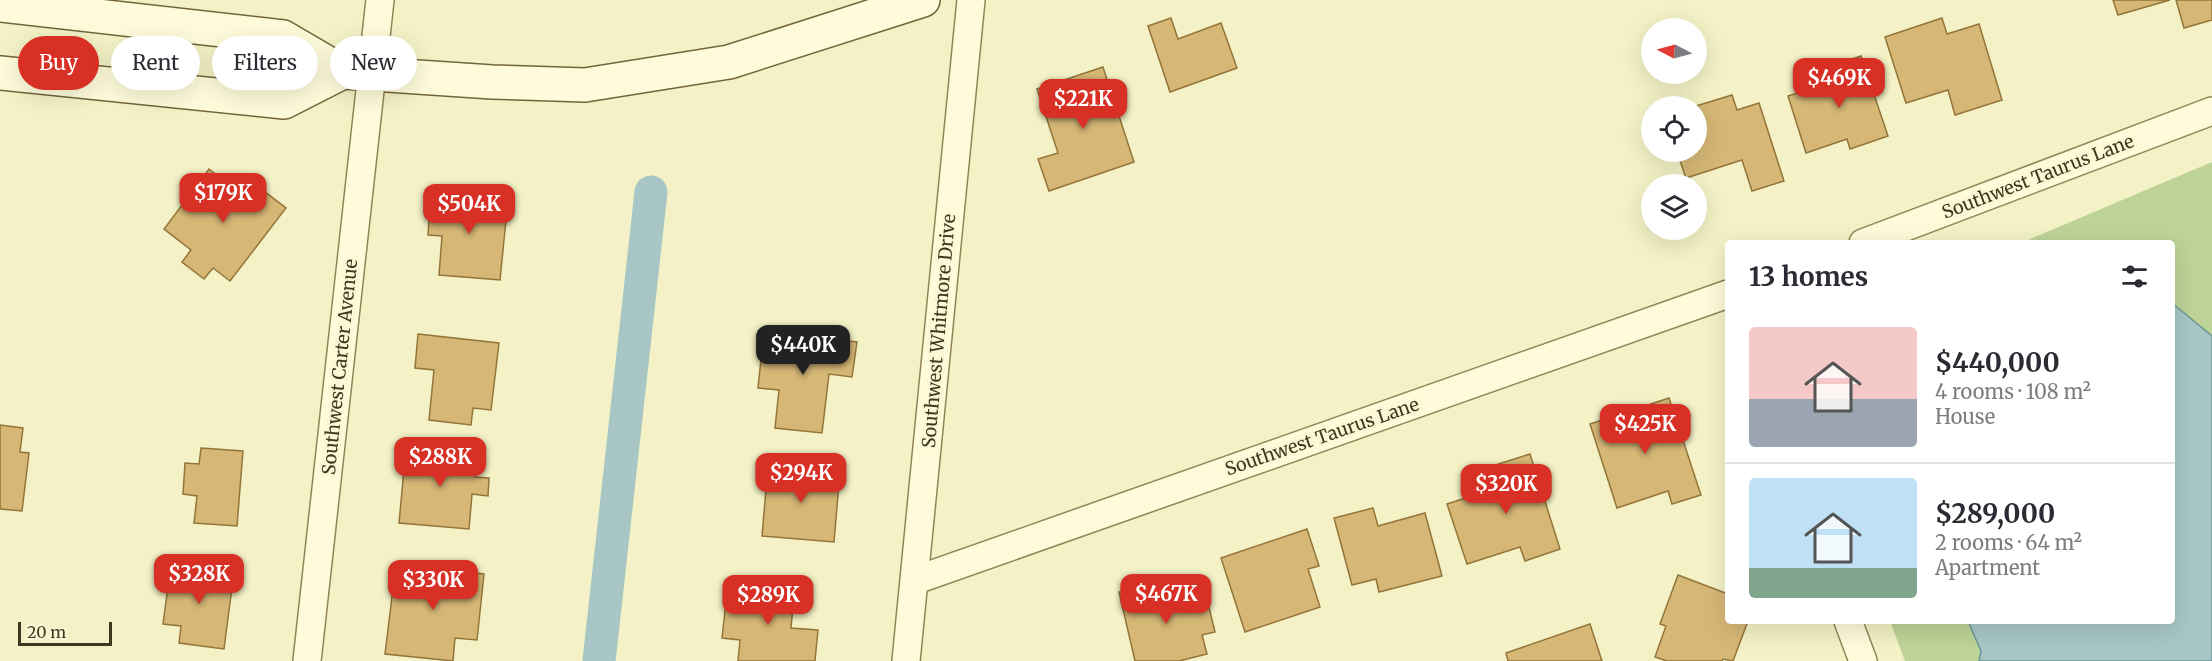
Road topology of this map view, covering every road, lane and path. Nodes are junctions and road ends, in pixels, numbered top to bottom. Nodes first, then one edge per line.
1 (380, 0) edge
2 (924, 0) edge
3 (971, 0) edge
4 (0, 5) edge
5 (369, 36) edge
6 (330, 60) edge
7 (0, 73) edge
8 (417, 77) edge
9 (330, 84) edge
10 (356, 90) edge
11 (2212, 111) edge
12 (1871, 240) edge
13 (1725, 295) edge
14 (916, 580) junction
15 (1849, 624) edge
16 (308, 661) edge
17 (906, 661) edge
18 (1863, 661) edge

1 - 5 street, Southwest Carter Avenue
2 - 8 main road
3 - 14 street, Southwest Whitmore Drive
4 - 6 main road
7 - 9 main road
10 - 16 street, Southwest Carter Avenue
11 - 12 street, Southwest Taurus Lane
13 - 14 street, Southwest Taurus Lane
14 - 17 street, Southwest Whitmore Drive
15 - 18 street

